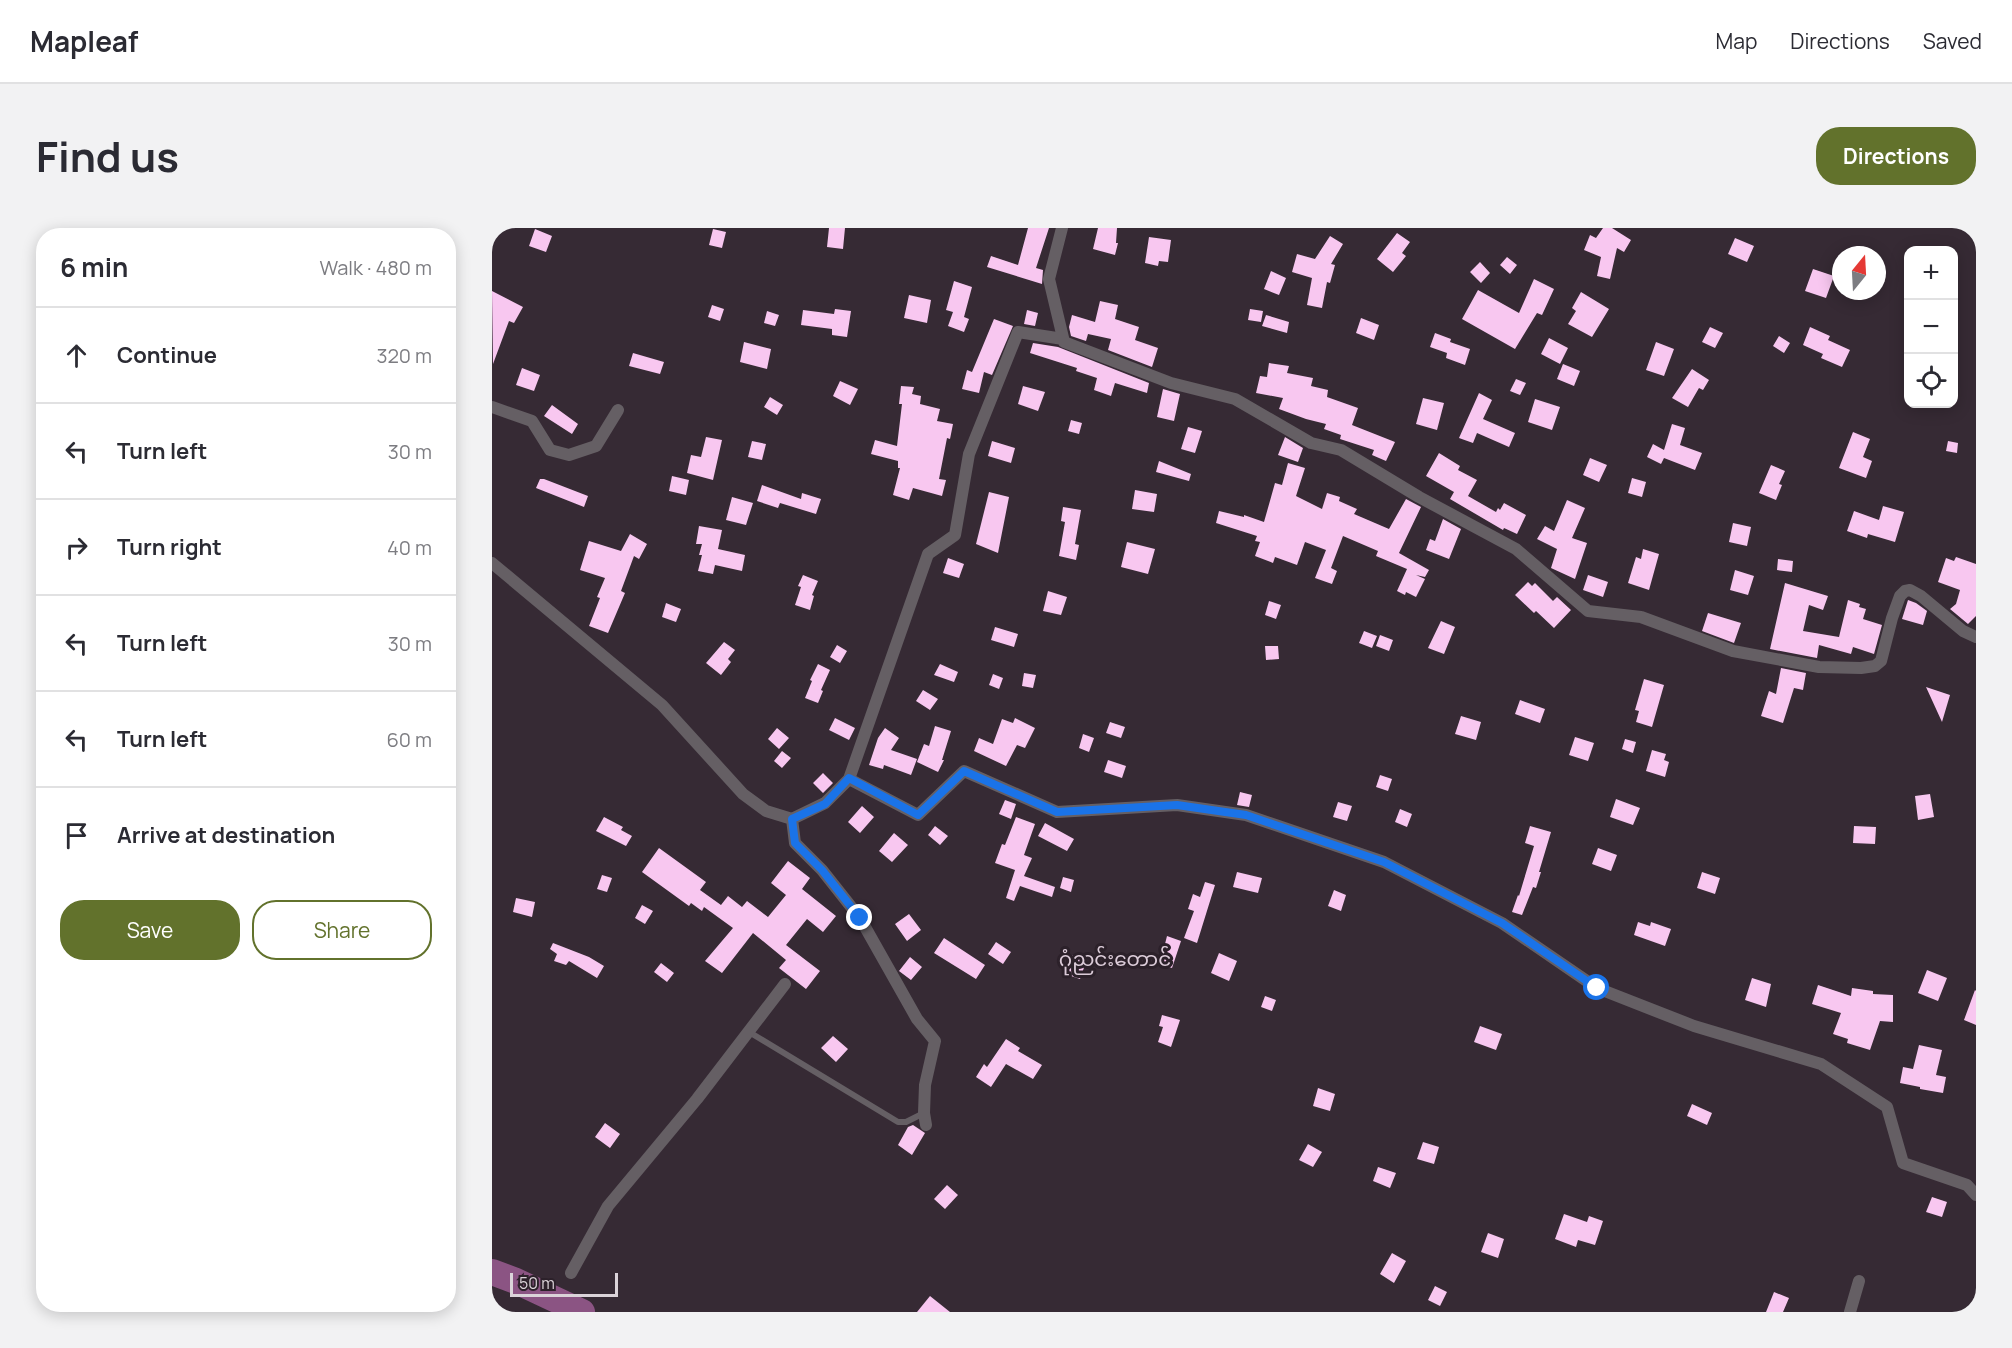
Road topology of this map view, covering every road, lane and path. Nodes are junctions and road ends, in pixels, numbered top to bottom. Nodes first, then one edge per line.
1 (1062, 228) edge
2 (1063, 339) junction
3 (492, 407) edge
4 (618, 410) dead end
5 (492, 563) edge
6 (1976, 637) edge
7 (849, 778) junction
8 (792, 819) junction
9 (785, 984) dead end
10 (749, 1032) junction
11 (925, 1119) joint
12 (1976, 1195) edge
13 (571, 1273) dead end
14 (1859, 1281) dead end
15 (1850, 1312) edge

1 - 2 street
2 - 6 street
2 - 7 street
3 - 4 street
5 - 8 street
7 - 8 street
7 - 12 street
8 - 11 street
9 - 10 street
10 - 11 lane
10 - 13 street
14 - 15 street

